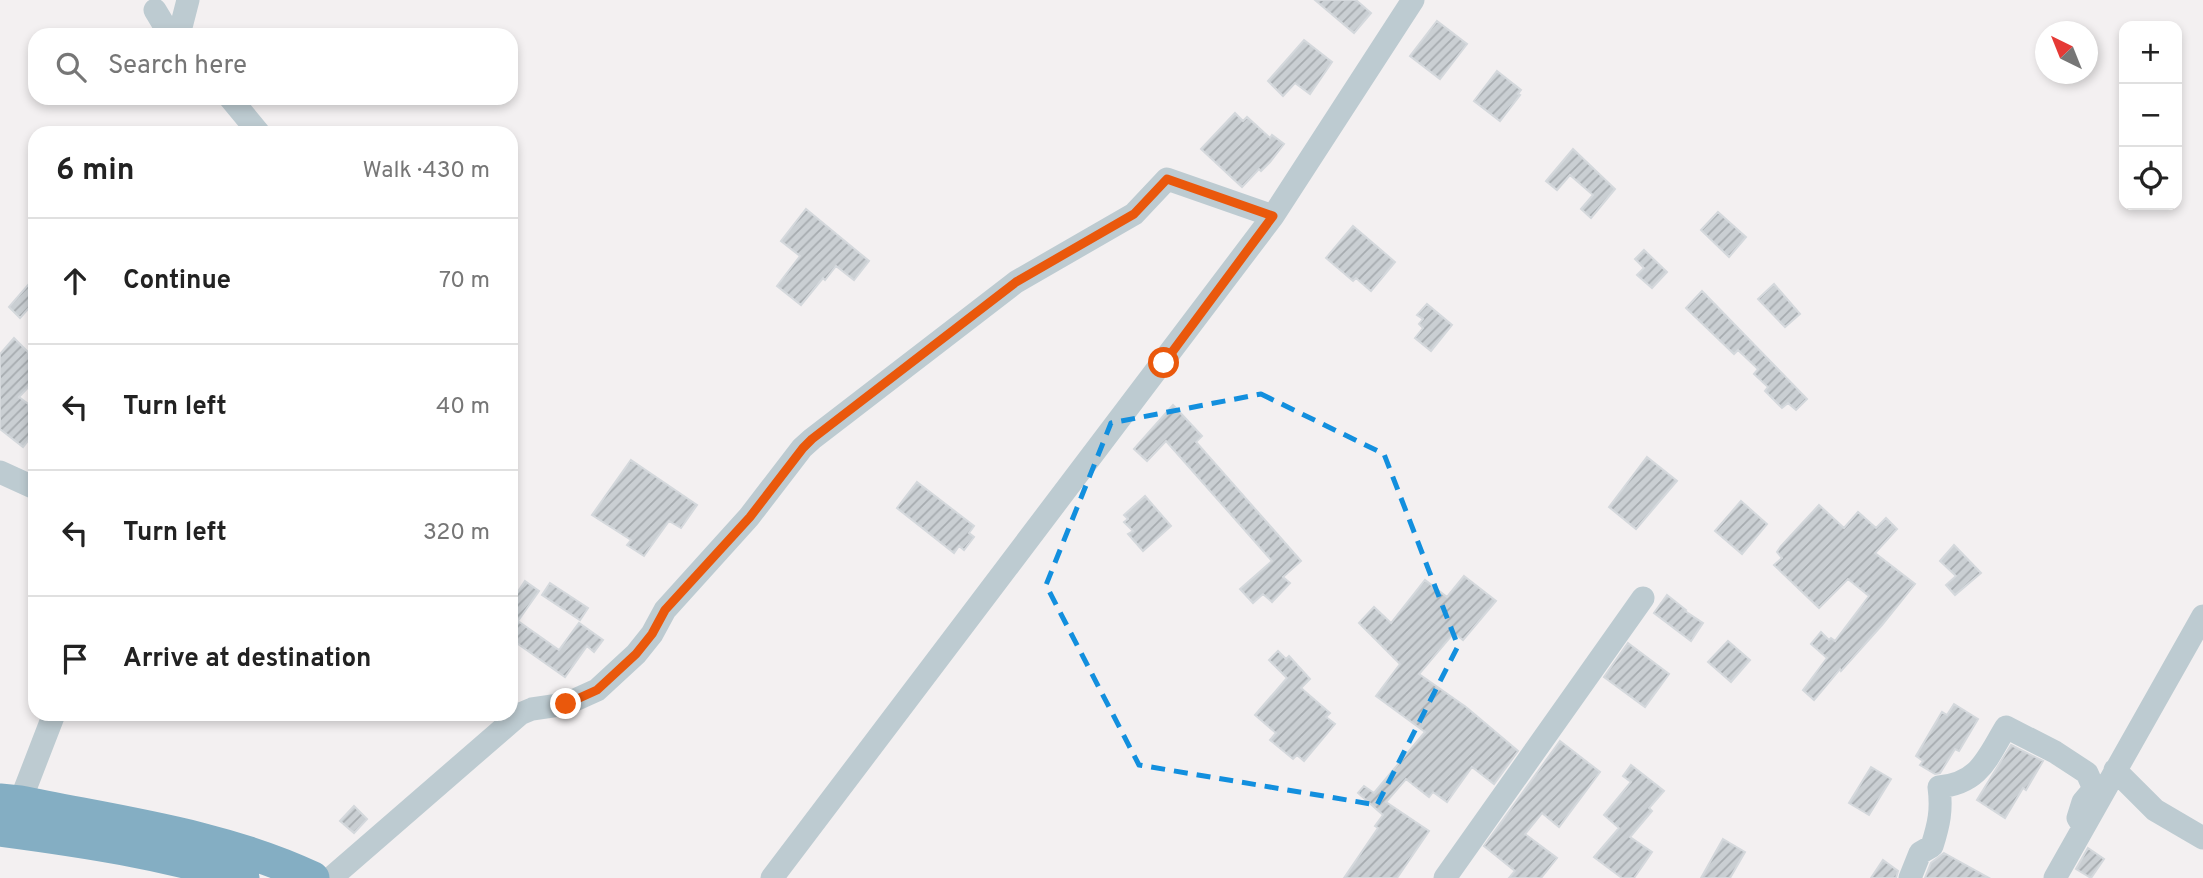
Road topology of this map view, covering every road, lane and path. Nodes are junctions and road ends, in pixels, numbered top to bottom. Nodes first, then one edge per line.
1 (188, 0) edge
2 (1413, 0) edge
3 (155, 10) dead end
4 (166, 28) edge
5 (181, 28) edge
6 (236, 105) edge
7 (253, 126) edge
8 (1273, 216) junction
9 (0, 472) edge
10 (28, 485) edge
11 (1643, 597) dead end
12 (2203, 616) edge
13 (518, 717) edge
14 (50, 721) edge
15 (513, 721) edge
16 (2115, 770) junction
17 (10, 801) edge
18 (2083, 826) junction
19 (0, 830) edge
20 (2203, 838) edge
21 (243, 878) edge
22 (313, 878) edge
23 (331, 878) edge
24 (772, 878) edge
25 (1445, 878) edge
26 (1910, 878) edge
27 (2055, 878) edge

1 - 5 street
2 - 8 street
3 - 4 street
6 - 7 street
8 - 13 street
8 - 24 street
9 - 10 street
11 - 25 street
12 - 16 street
14 - 17 street
15 - 23 street
16 - 18 street
16 - 20 street
17 - 22 highway
18 - 26 street
18 - 27 street
19 - 21 highway

